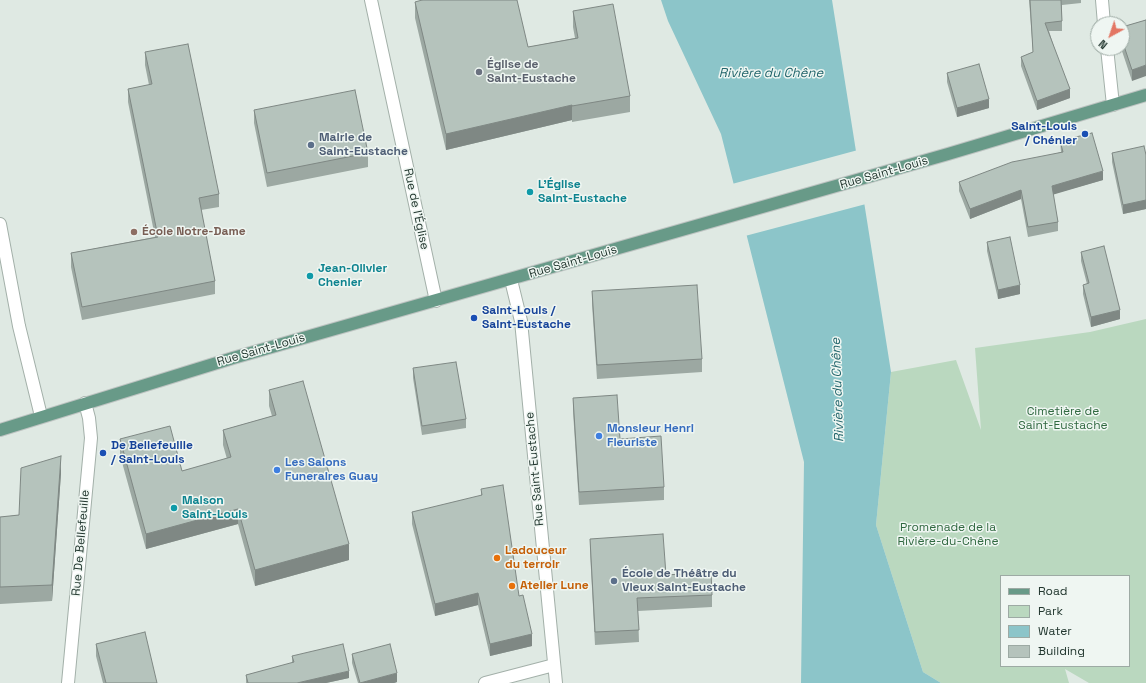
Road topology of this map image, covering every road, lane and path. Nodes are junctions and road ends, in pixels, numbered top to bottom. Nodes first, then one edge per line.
1 (371, 0) edge
2 (1102, 0) edge
3 (1103, 16) edge
4 (1108, 56) edge
5 (1146, 95) edge
6 (1113, 105) junction
7 (0, 224) edge
8 (511, 280) junction
9 (436, 301) junction
10 (85, 403) junction
11 (41, 416) junction
12 (0, 430) edge
13 (554, 665) junction
14 (68, 683) edge
15 (485, 683) edge
16 (556, 683) edge

1 - 9 street, Rue de l'Église
2 - 3 street
4 - 6 street
5 - 6 main road, Rue Saint-Louis
6 - 8 main road, Rue Saint-Louis
7 - 11 street
8 - 9 main road, Rue Saint-Louis
8 - 13 street, Rue Saint-Eustache
9 - 10 main road, Rue Saint-Louis
10 - 11 main road, Rue Saint-Louis
10 - 14 street, Rue De Bellefeuille
11 - 12 main road, Rue Saint-Louis
13 - 15 street
13 - 16 street, Rue Saint-Eustache

